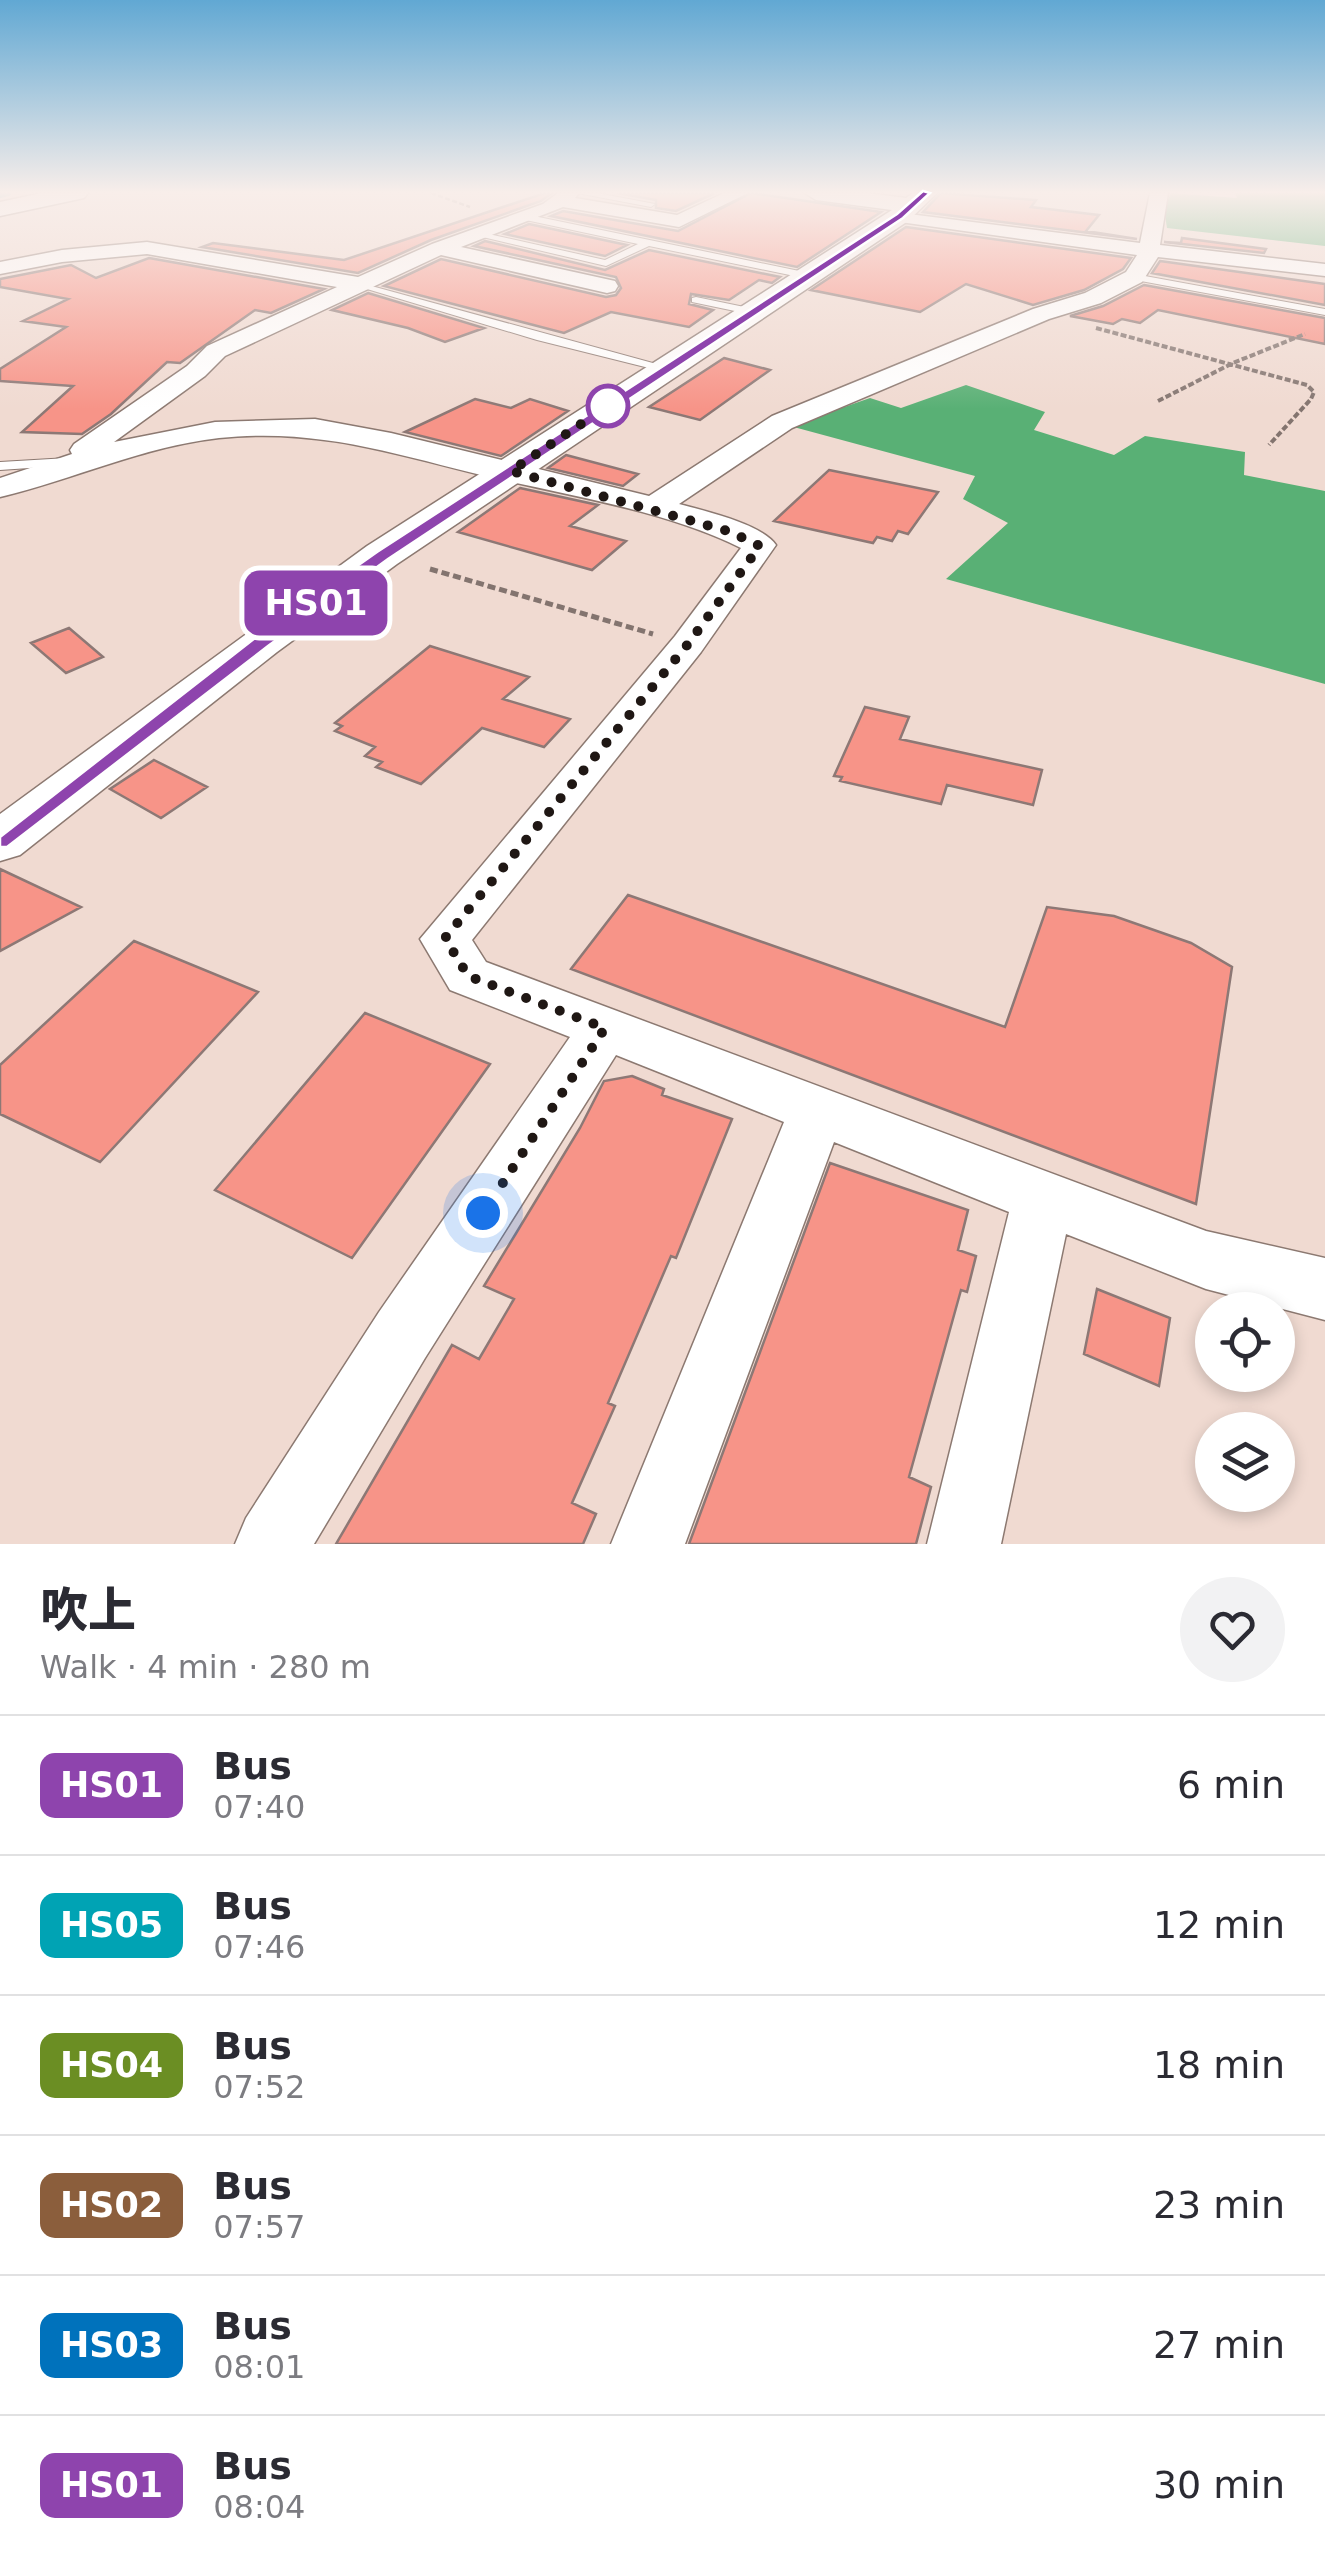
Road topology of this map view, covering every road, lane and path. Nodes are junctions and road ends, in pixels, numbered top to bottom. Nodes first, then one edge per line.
1 (248, 265) edge
2 (402, 265) edge
3 (514, 265) edge
4 (757, 265) edge
5 (825, 265) edge
6 (1145, 265) edge
7 (1277, 265) edge
8 (1325, 270) edge
9 (809, 276) junction
10 (1134, 277) junction
11 (360, 284) junction
12 (607, 286) dead end
13 (696, 300) dead end
14 (754, 312) junction
15 (1325, 312) edge
16 (1041, 314) junction
17 (1311, 331) dead end
18 (1233, 363) junction
19 (665, 368) junction
20 (1158, 401) dead end
21 (1269, 445) dead end
22 (68, 462) junction
23 (0, 466) edge
24 (511, 471) junction
25 (0, 488) edge
26 (652, 508) junction
27 (382, 555) junction
28 (688, 644) junction
29 (0, 842) edge
30 (605, 1028) junction
31 (817, 1110) junction
32 (1042, 1198) junction
33 (1325, 1290) edge
34 (272, 1544) edge
35 (648, 1544) edge
36 (964, 1544) edge

1 - 11 street
2 - 11 street
3 - 12 street
4 - 9 lane
5 - 9 street
6 - 10 street
7 - 8 street
9 - 14 street
10 - 15 lane
10 - 16 street
11 - 19 lane
11 - 22 street
13 - 14 lane
14 - 19 street
16 - 18 path
16 - 26 street
17 - 18 path
18 - 20 path
18 - 21 path
19 - 24 street
22 - 23 lane
22 - 24 street
22 - 25 street
24 - 26 street
24 - 27 street
26 - 28 street
27 - 28 path
27 - 29 street
28 - 30 street
30 - 31 street
30 - 34 street
31 - 32 street
31 - 35 street
32 - 33 street
32 - 36 street

